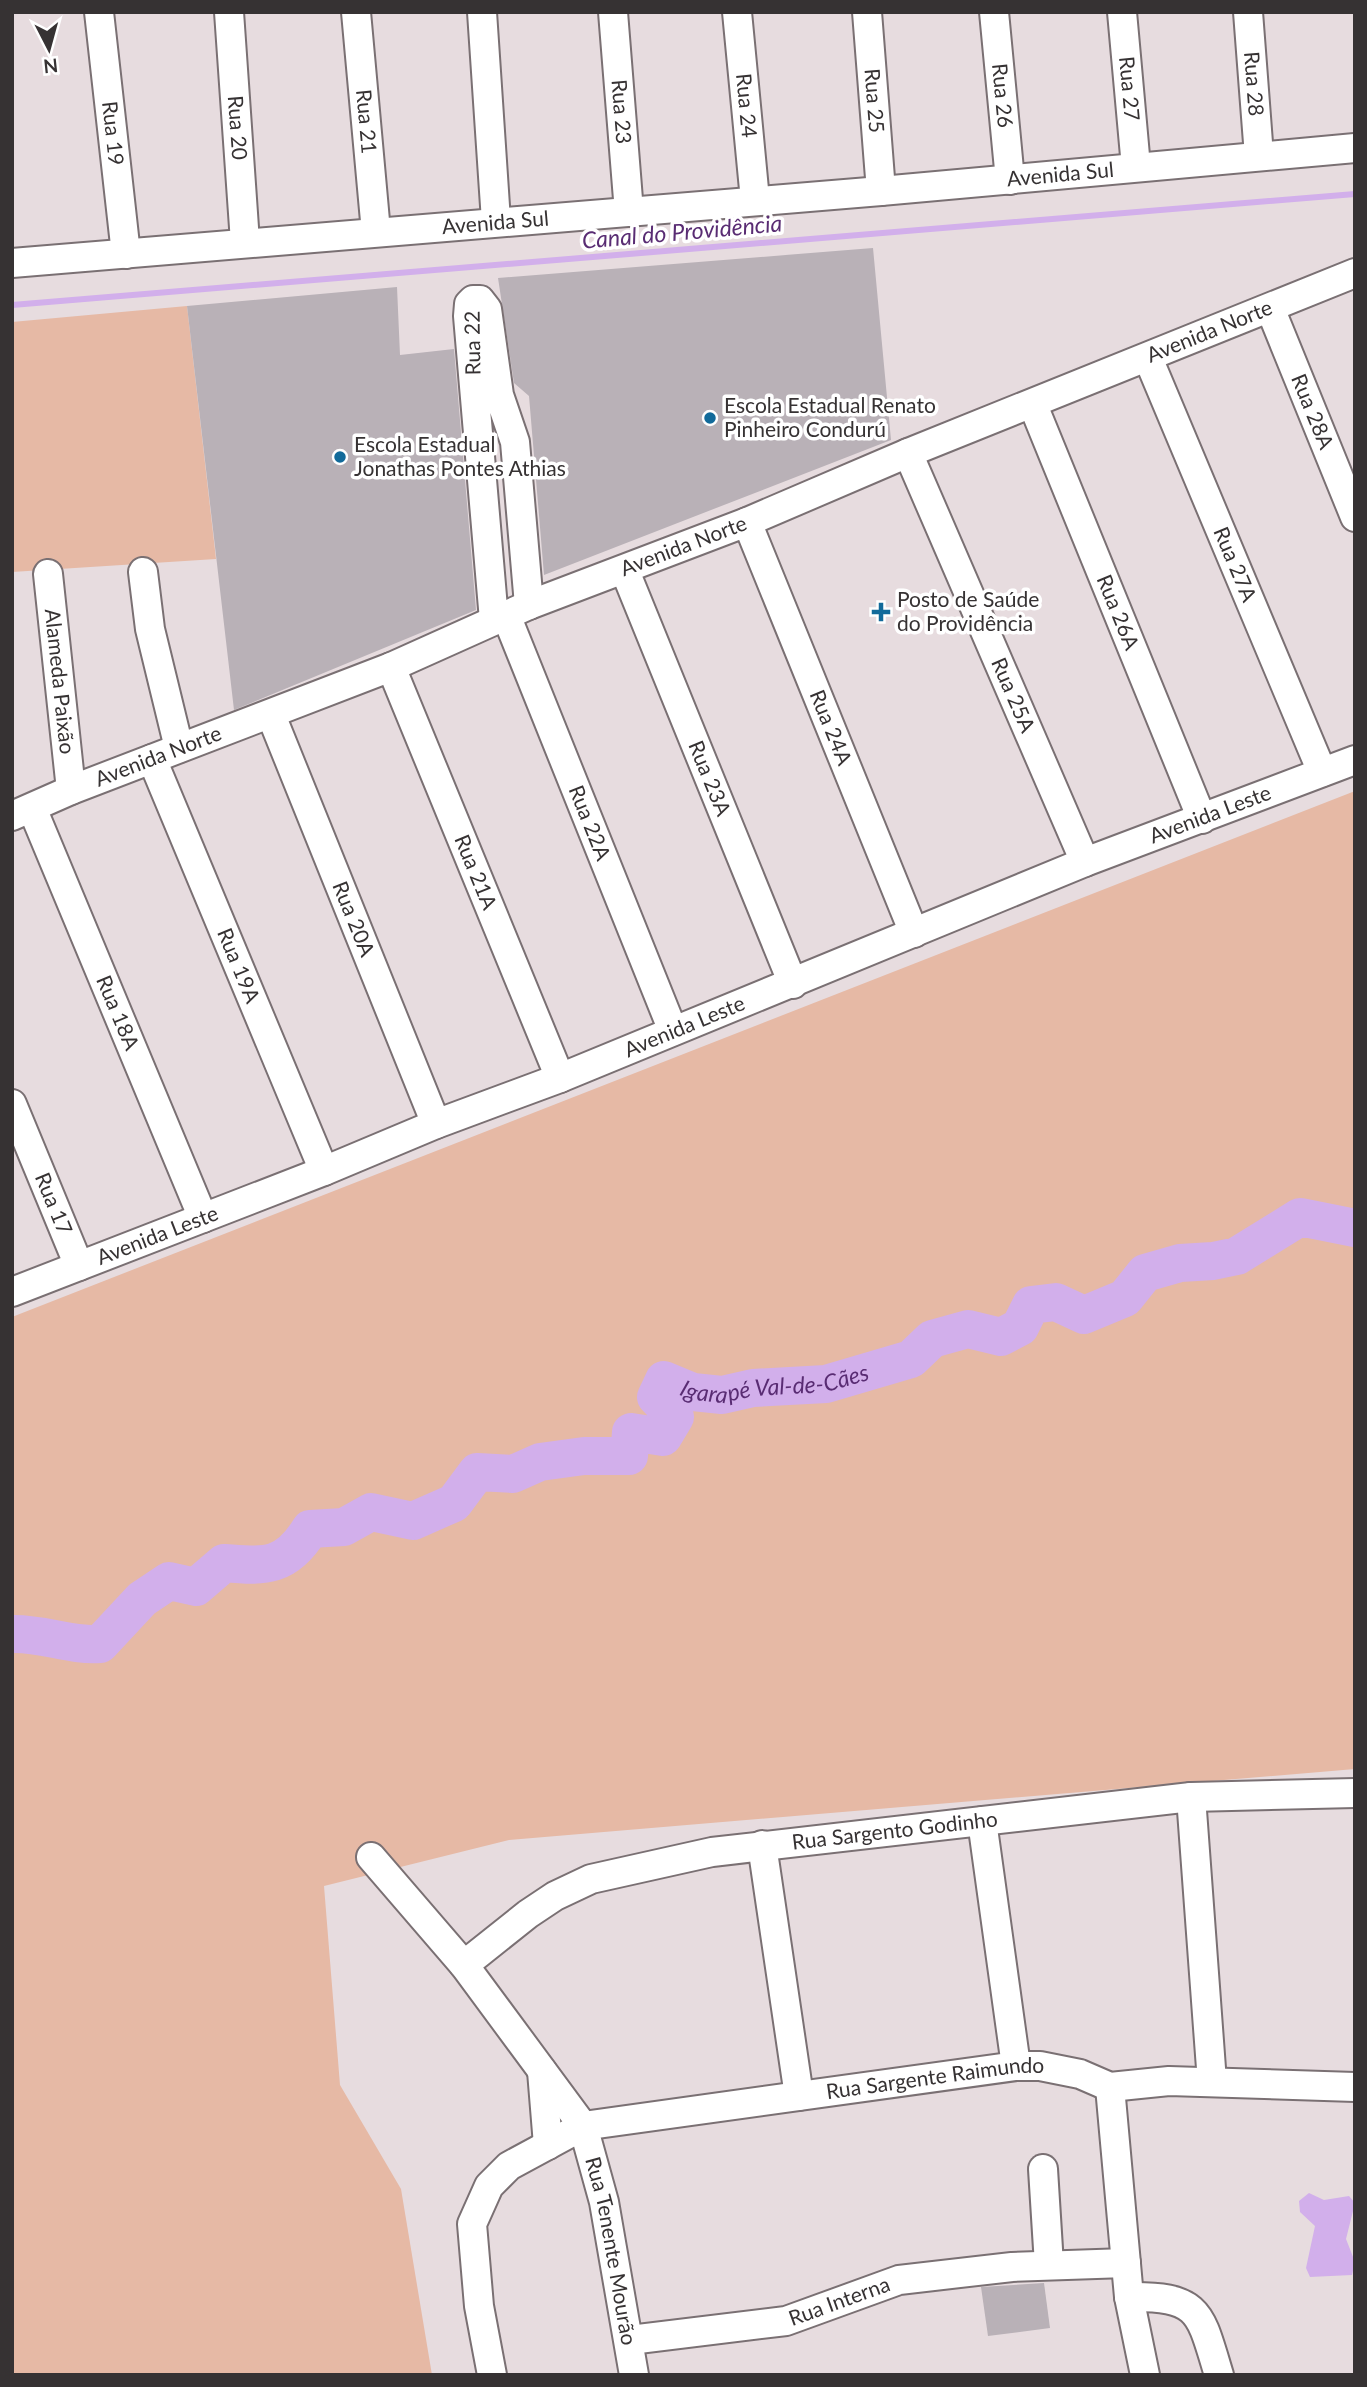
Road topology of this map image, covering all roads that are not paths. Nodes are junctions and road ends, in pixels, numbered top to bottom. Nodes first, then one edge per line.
1 (99, 12) edge
2 (229, 12) edge
3 (356, 12) edge
4 (482, 12) edge
5 (613, 12) edge
6 (737, 12) edge
7 (867, 12) edge
8 (994, 12) edge
9 (1122, 12) edge
10 (1248, 12) edge
11 (1355, 148) edge
12 (1259, 156) junction
13 (1136, 167) junction
14 (1010, 180) junction
15 (881, 191) junction
16 (755, 200) junction
17 (629, 212) junction
18 (496, 221) junction
19 (376, 232) junction
20 (245, 242) junction
21 (126, 254) junction
22 (12, 263) edge
23 (1355, 273) edge
24 (1270, 307) junction
25 (1148, 358) junction
26 (1033, 405) junction
27 (506, 410) junction
28 (476, 414) junction
29 (908, 453) junction
30 (1355, 517) edge
31 (747, 522) junction
32 (625, 571) junction
33 (143, 572) dead end
34 (48, 575) dead end
35 (510, 613) junction
36 (391, 667) junction
37 (271, 715) junction
38 (178, 748) junction
39 (152, 759) junction
40 (1355, 760) edge
41 (1322, 772) junction
42 (71, 790) junction
43 (22, 812) edge
44 (1202, 819) junction
45 (1085, 862) junction
46 (914, 933) junction
47 (793, 984) junction
48 (673, 1031) junction
49 (561, 1078) junction
50 (12, 1104) edge
51 (436, 1124) junction
52 (324, 1171) junction
53 (203, 1218) junction
54 (79, 1266) junction
55 (12, 1292) edge
56 (1355, 1793) edge
57 (1191, 1797) junction
58 (982, 1821) junction
59 (762, 1845) junction
60 (370, 1857) dead end
61 (464, 1965) junction
62 (1016, 2066) junction
63 (542, 2070) junction
64 (1212, 2082) junction
65 (1111, 2087) junction
66 (1355, 2087) edge
67 (799, 2096) junction
68 (583, 2126) junction
69 (548, 2145) junction
70 (1043, 2169) dead end
71 (1126, 2263) junction
72 (1049, 2265) junction
73 (1129, 2297) junction
74 (630, 2340) junction
75 (492, 2375) edge
76 (634, 2375) edge
77 (1145, 2375) edge
78 (1218, 2375) edge

1 - 21 street, Rua 19
2 - 20 street, Rua 20
3 - 19 street, Rua 21
4 - 18 street
5 - 17 street, Rua 23
6 - 16 street, Rua 24
7 - 15 street, Rua 25
8 - 14 street, Rua 26
9 - 13 street, Rua 27
10 - 12 street, Rua 28
11 - 12 street, Avenida Sul
12 - 13 street, Avenida Sul
13 - 14 street, Avenida Sul
14 - 15 street, Avenida Sul
15 - 16 street, Avenida Sul
16 - 17 street, Avenida Sul
17 - 18 street, Avenida Sul
18 - 19 street, Avenida Sul
19 - 20 street, Avenida Sul
20 - 21 street, Avenida Sul
21 - 22 street, Avenida Sul
23 - 24 street, Avenida Norte
24 - 25 street, Avenida Norte
24 - 30 street, Rua 28A
25 - 26 street, Avenida Norte
25 - 41 street, Rua 27A
26 - 29 street, Avenida Norte
26 - 44 street, Rua 26A
27 - 28 street
27 - 28 street, Rua 22
27 - 35 street, Rua 22
28 - 35 street, Rua 22
29 - 31 street, Avenida Norte
29 - 45 street, Rua 25A
31 - 32 street, Avenida Norte
31 - 46 street, Rua 24A
32 - 35 street, Avenida Norte
32 - 47 street, Rua 23A
33 - 38 street
34 - 42 street, Alameda Paixão
35 - 36 street, Avenida Norte
35 - 48 street, Rua 22A
36 - 37 street, Avenida Norte
36 - 49 street, Rua 21A
37 - 38 street, Avenida Norte
37 - 51 street, Rua 20A
38 - 39 street, Avenida Norte
39 - 42 street, Avenida Norte
39 - 52 street, Rua 19A
40 - 41 street, Avenida Leste
41 - 44 street, Avenida Leste
42 - 43 street, Avenida Norte
43 - 53 street, Rua 18A
44 - 45 street, Avenida Leste
45 - 46 street, Avenida Leste
46 - 47 street, Avenida Leste
47 - 48 street, Avenida Leste
48 - 49 street, Avenida Leste
49 - 51 street, Avenida Leste
50 - 54 street, Rua 17
51 - 52 street, Avenida Leste
52 - 53 street, Avenida Leste
53 - 54 street, Avenida Leste
54 - 55 street, Avenida Leste
56 - 57 street, Rua Sargento Godinho
57 - 58 street, Rua Sargento Godinho
57 - 64 street
58 - 59 street, Rua Sargento Godinho
58 - 62 street
59 - 61 street, Rua Sargento Godinho
59 - 67 street
60 - 61 street
61 - 63 street
62 - 65 street, Rua Sargente Raimundo
62 - 67 street, Rua Sargente Raimundo
63 - 68 street
63 - 69 street
64 - 65 street, Rua Sargente Raimundo
64 - 66 street, Rua Sargente Raimundo
65 - 71 street
67 - 68 street, Rua Sargente Raimundo
68 - 69 street
68 - 74 street, Rua Tenente Mourão
69 - 75 street
70 - 72 street
71 - 72 street, Rua Interna
71 - 73 street
72 - 74 street, Rua Interna
73 - 77 street
73 - 78 street
74 - 76 street, Rua Tenente Mourão

